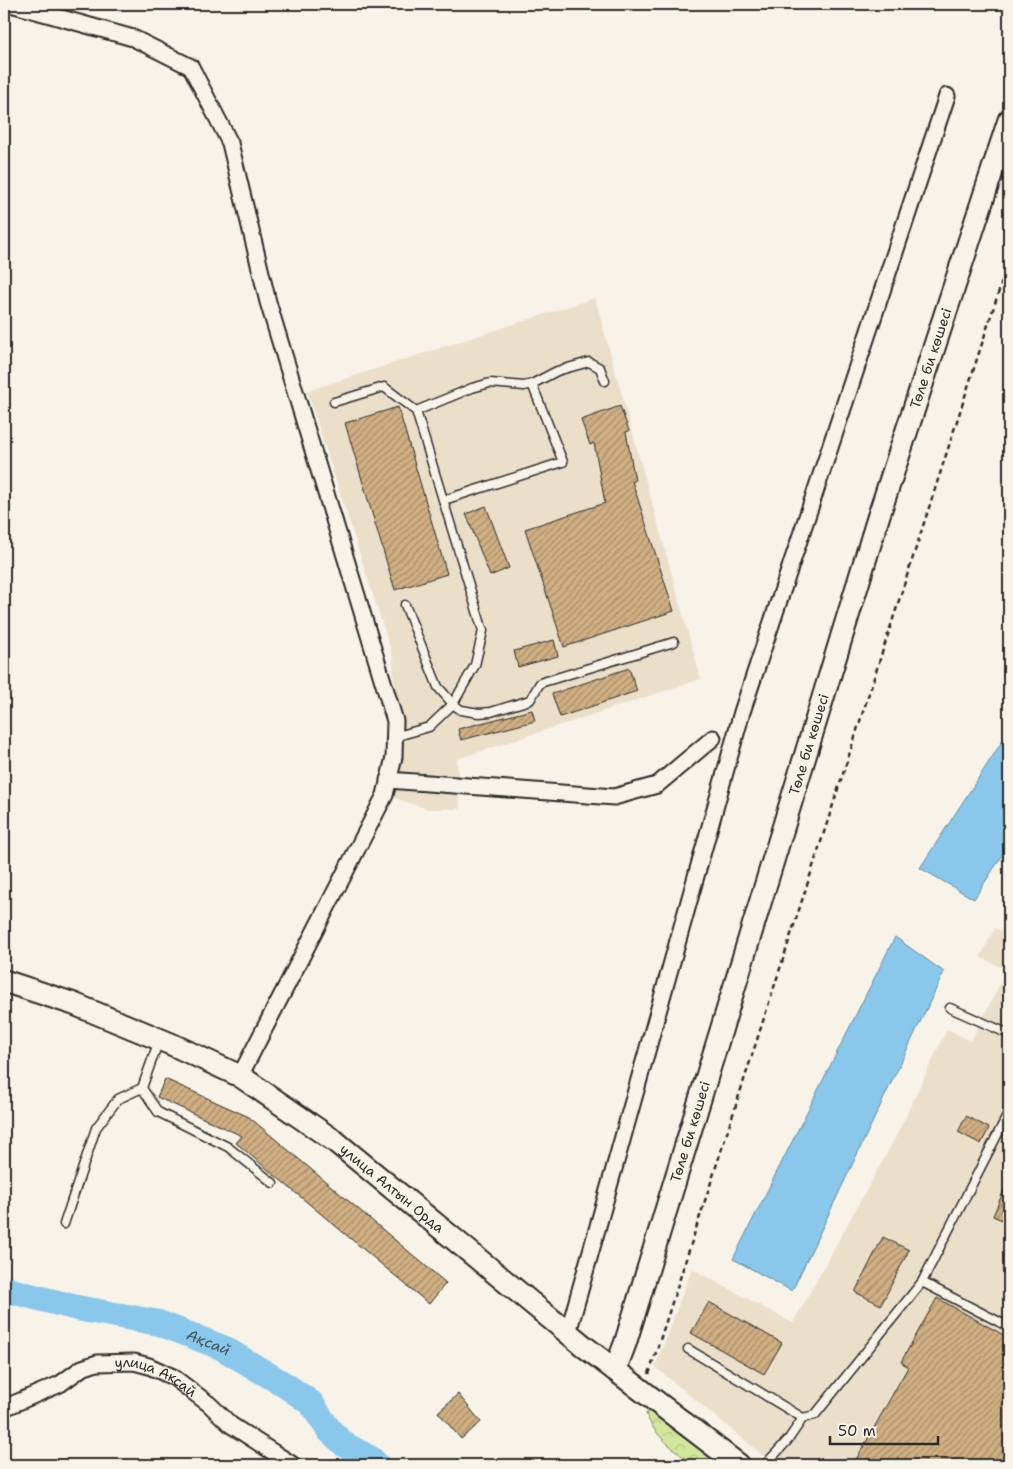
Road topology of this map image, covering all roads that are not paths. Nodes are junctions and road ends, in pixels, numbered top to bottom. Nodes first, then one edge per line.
1 (11, 4) edge
2 (946, 96) dead end
3 (1009, 120) edge
4 (605, 381) dead end
5 (532, 384) junction
6 (334, 402) dead end
7 (416, 411) junction
8 (444, 500) junction
9 (405, 605) dead end
10 (674, 642) dead end
11 (453, 704) junction
12 (394, 737) junction
13 (713, 738) dead end
14 (388, 780) junction
15 (4, 981) edge
16 (950, 1008) dead end
17 (1009, 1034) edge
18 (159, 1039) junction
19 (240, 1076) junction
20 (142, 1088) junction
21 (1009, 1112) edge
22 (273, 1184) dead end
23 (64, 1224) dead end
24 (922, 1282) junction
25 (1009, 1327) edge
26 (568, 1333) junction
27 (688, 1349) dead end
28 (615, 1370) junction
29 (4, 1408) edge
30 (803, 1418) junction
31 (293, 1465) edge
32 (739, 1465) edge
33 (765, 1465) edge

1 - 12 street
2 - 26 street
3 - 28 main road, Төле би көшесі
4 - 5 lane
5 - 7 lane
5 - 8 lane
6 - 7 lane
7 - 8 lane
8 - 11 lane
9 - 11 lane
10 - 11 lane
11 - 12 lane
12 - 14 street
13 - 14 street
14 - 19 street
15 - 18 main road, улица Алтын Орда
16 - 17 lane
18 - 19 main road, улица Алтын Орда
18 - 20 lane
19 - 26 main road, улица Алтын Орда
20 - 22 lane
20 - 23 lane
21 - 24 lane
24 - 25 lane
24 - 30 lane
26 - 28 main road, улица Алтын Орда
27 - 30 lane
28 - 32 main road, улица Алтын Орда
29 - 31 street, улица Аксай
30 - 33 lane

